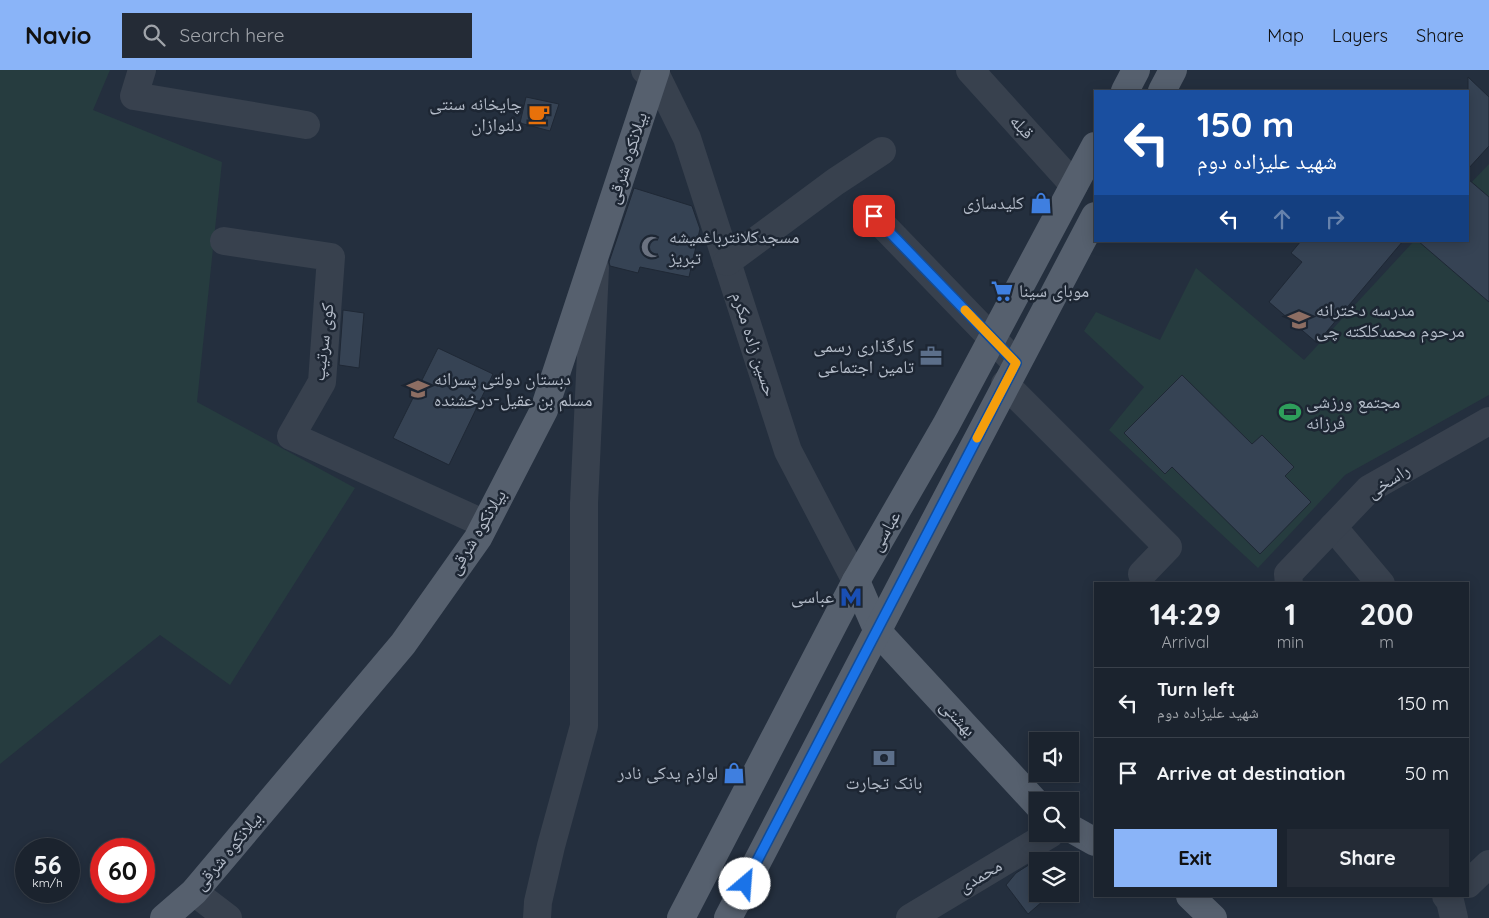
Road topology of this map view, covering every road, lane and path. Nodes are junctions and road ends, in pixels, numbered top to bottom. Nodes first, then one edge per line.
1 (142, 70) edge
2 (970, 70) edge
3 (1136, 70) edge
4 (1173, 70) edge
5 (652, 71) edge
6 (1126, 90) edge
7 (1163, 90) edge
8 (306, 125) dead end
9 (1094, 148) edge
10 (882, 150) dead end
11 (1074, 185) junction
12 (1094, 203) edge
13 (874, 216) dead end
14 (1094, 218) edge
15 (224, 240) dead end
16 (596, 254) junction
17 (727, 262) junction
18 (993, 339) junction
19 (1011, 374) junction
20 (1489, 421) edge
21 (485, 524) junction
22 (1333, 527) junction
23 (1142, 574) dead end
24 (856, 581) junction
25 (1289, 582) edge
26 (1379, 582) edge
27 (878, 632) junction
28 (1029, 795) edge
29 (1079, 833) edge
30 (1094, 841) edge
31 (1037, 842) edge
32 (1489, 864) edge
33 (1469, 884) edge
34 (194, 892) junction
35 (1191, 897) edge
36 (164, 918) edge
37 (228, 918) edge
38 (537, 918) edge
39 (681, 918) edge
40 (728, 918) edge
41 (910, 918) edge
42 (1213, 918) edge

1 - 8 street
2 - 11 street, قبله
3 - 6 main road
4 - 7 main road
5 - 16 main road, بیلانکوه شرقی
5 - 17 street, حسین زاده مکرم
9 - 11 main road, عباسى
10 - 17 street
11 - 12 main road
11 - 18 main road, عباسى
13 - 18 street
14 - 19 main road
15 - 21 street, کوی سرتیپ
16 - 21 main road, بیلانکوه شرقی
16 - 38 street
17 - 24 street, حسین زاده مکرم
18 - 19 street
18 - 24 main road, عباسى
19 - 23 street
19 - 27 main road
20 - 22 street, راسخی
21 - 34 main road, بیلانکوه شرقی
22 - 25 street, راسخی
22 - 26 street
24 - 27 main road, بهشتی
24 - 39 main road, عباسى
27 - 28 main road, بهشتی
27 - 40 main road
29 - 30 main road
31 - 41 street, محمدی
32 - 33 street
34 - 36 main road, بیلانکوه شرقی
34 - 37 street
35 - 42 main road

